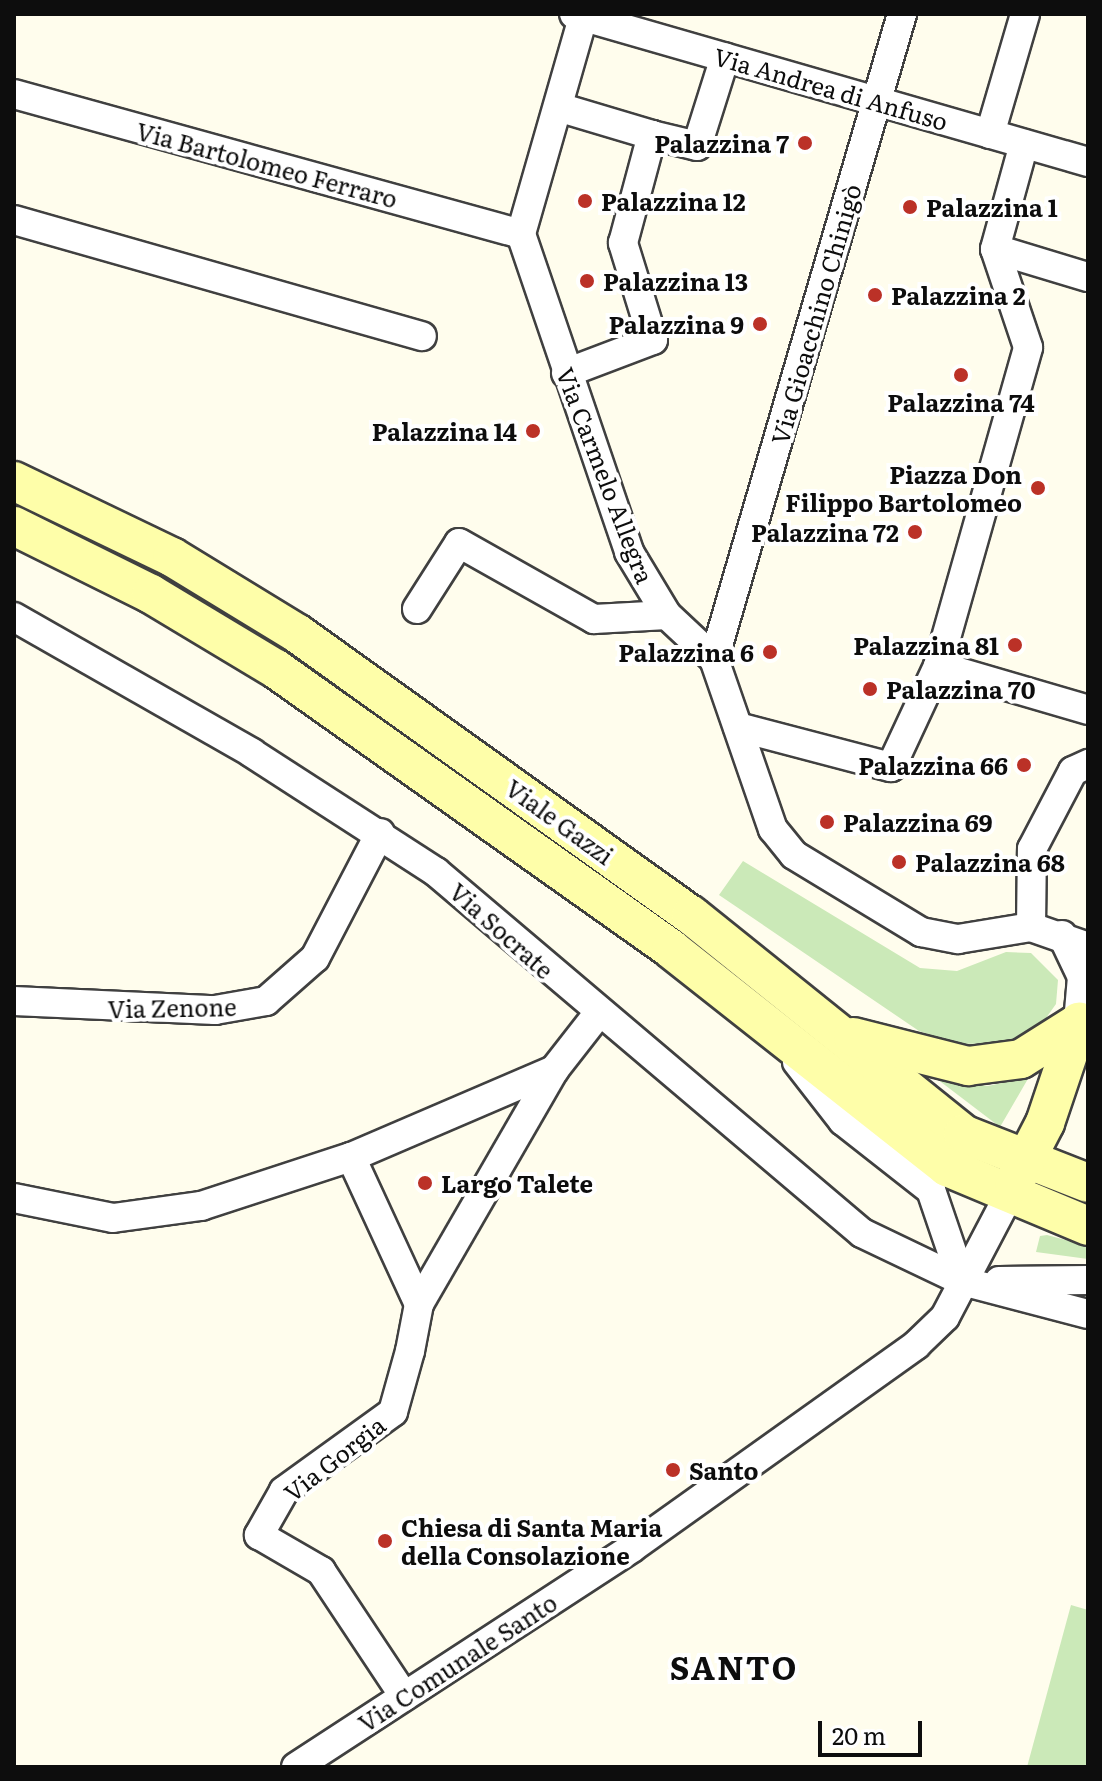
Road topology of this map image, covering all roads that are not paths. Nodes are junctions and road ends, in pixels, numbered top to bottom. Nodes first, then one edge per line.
1 (902, 14) edge
2 (1025, 14) edge
3 (581, 15) edge
4 (725, 57) junction
5 (14, 94) edge
6 (876, 101) junction
7 (558, 107) junction
8 (990, 134) junction
9 (652, 135) junction
10 (1024, 144) junction
11 (1088, 162) edge
12 (14, 220) edge
13 (521, 234) junction
14 (995, 249) junction
15 (1088, 277) edge
16 (422, 336) dead end
17 (566, 373) junction
18 (14, 481) edge
19 (14, 526) edge
20 (417, 609) dead end
21 (667, 615) junction
22 (14, 617) edge
23 (714, 659) junction
24 (938, 666) junction
25 (1088, 710) edge
26 (738, 727) junction
27 (1088, 764) edge
28 (380, 833) junction
29 (1031, 927) junction
30 (1075, 933) edge
31 (1088, 947) edge
32 (14, 1002) edge
33 (1083, 1014) edge
34 (597, 1015) junction
35 (772, 1029) junction
36 (841, 1033) junction
37 (554, 1070) junction
38 (1088, 1074) edge
39 (1045, 1123) junction
40 (351, 1157) junction
41 (1026, 1161) junction
42 (1088, 1183) edge
43 (1008, 1197) junction
44 (14, 1198) edge
45 (1088, 1226) edge
46 (1088, 1280) edge
47 (962, 1281) junction
48 (419, 1304) junction
49 (1088, 1314) edge
50 (404, 1696) junction
51 (296, 1767) edge

1 - 6 street, Via Gioacchino Chinigò
2 - 8 street
3 - 4 street, Via Andrea di Anfuso
3 - 7 street
4 - 6 street, Via Andrea di Anfuso
4 - 9 street
5 - 13 street, Via Bartolomeo Ferraro
6 - 8 street, Via Andrea di Anfuso
6 - 23 street, Via Gioacchino Chinigò
7 - 9 street
7 - 13 street
8 - 10 street, Via Andrea di Anfuso
9 - 17 street
10 - 11 street, Via Andrea di Anfuso
10 - 14 street
12 - 16 street
13 - 17 street, Via Carmelo Allegra
14 - 15 street
14 - 24 street
17 - 21 street, Via Carmelo Allegra
18 - 36 main road, Viale Gazzi
19 - 35 main road, Viale Gazzi
20 - 21 street
21 - 23 street, Via Carmelo Allegra
22 - 28 street, Via Socrate
23 - 26 street, Via Carmelo Allegra
24 - 25 street
24 - 26 street
26 - 29 street, Via Carmelo Allegra
27 - 29 street
28 - 32 street, Via Zenone
28 - 34 street, Via Socrate
29 - 30 street, Via Carmelo Allegra
30 - 31 street, Via Carmelo Allegra
30 - 33 street
33 - 36 main road
33 - 39 main road
34 - 37 street
34 - 47 street, Via Socrate
35 - 43 main road, Viale Gazzi
35 - 47 street
36 - 41 main road, Viale Gazzi
37 - 40 street
37 - 48 street
38 - 39 main road
39 - 41 main road
40 - 44 street
40 - 48 street
41 - 42 main road, Viale Gazzi
41 - 43 main road
43 - 45 main road, Viale Gazzi
43 - 47 street, Via Comunale Santo
46 - 47 street
47 - 49 street
47 - 50 street, Via Comunale Santo
48 - 50 street, Via Gorgia
50 - 51 street, Via Comunale Santo

